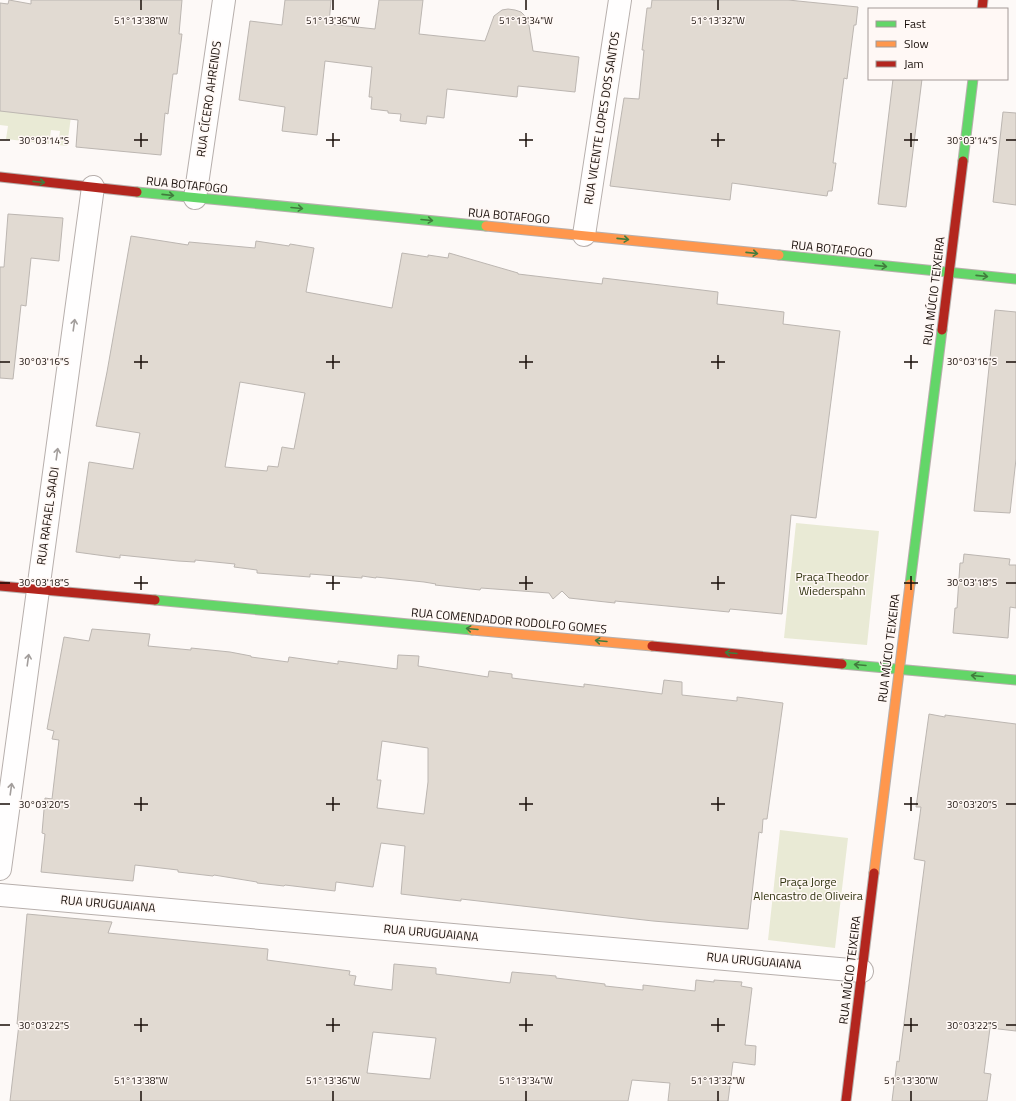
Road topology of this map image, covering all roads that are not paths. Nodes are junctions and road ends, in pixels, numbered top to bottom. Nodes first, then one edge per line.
1 (224, 0) edge
2 (620, 0) edge
3 (973, 80) edge
4 (0, 177) edge
5 (93, 187) junction
6 (195, 198) junction
7 (584, 236) junction
8 (948, 272) junction
9 (1016, 279) edge
10 (0, 586) edge
11 (38, 590) junction
12 (899, 669) junction
13 (1016, 680) edge
14 (0, 869) edge
15 (0, 895) edge
16 (862, 971) junction
17 (846, 1101) edge

1 - 6 street, RUA CÍCERO AHRENDS
2 - 7 street, RUA VICENTE LOPES DOS SANTOS
3 - 8 street, RUA MÚCIO TEIXEIRA
4 -> 5 street, RUA BOTAFOGO
5 -> 6 street, RUA BOTAFOGO
11 -> 5 street, RUA RAFAEL SAADI
6 -> 7 street, RUA BOTAFOGO
7 -> 8 street, RUA BOTAFOGO
8 -> 9 street, RUA BOTAFOGO
8 - 12 street, RUA MÚCIO TEIXEIRA
10 - 11 street, RUA COMENDADOR RODOLFO GOMES
12 -> 11 street, RUA COMENDADOR RODOLFO GOMES
14 -> 11 street, RUA RAFAEL SAADI
13 -> 12 street, RUA COMENDADOR RODOLFO GOMES
12 - 16 street, RUA MÚCIO TEIXEIRA
15 - 16 street, RUA URUGUAIANA
16 - 17 street, RUA MÚCIO TEIXEIRA

